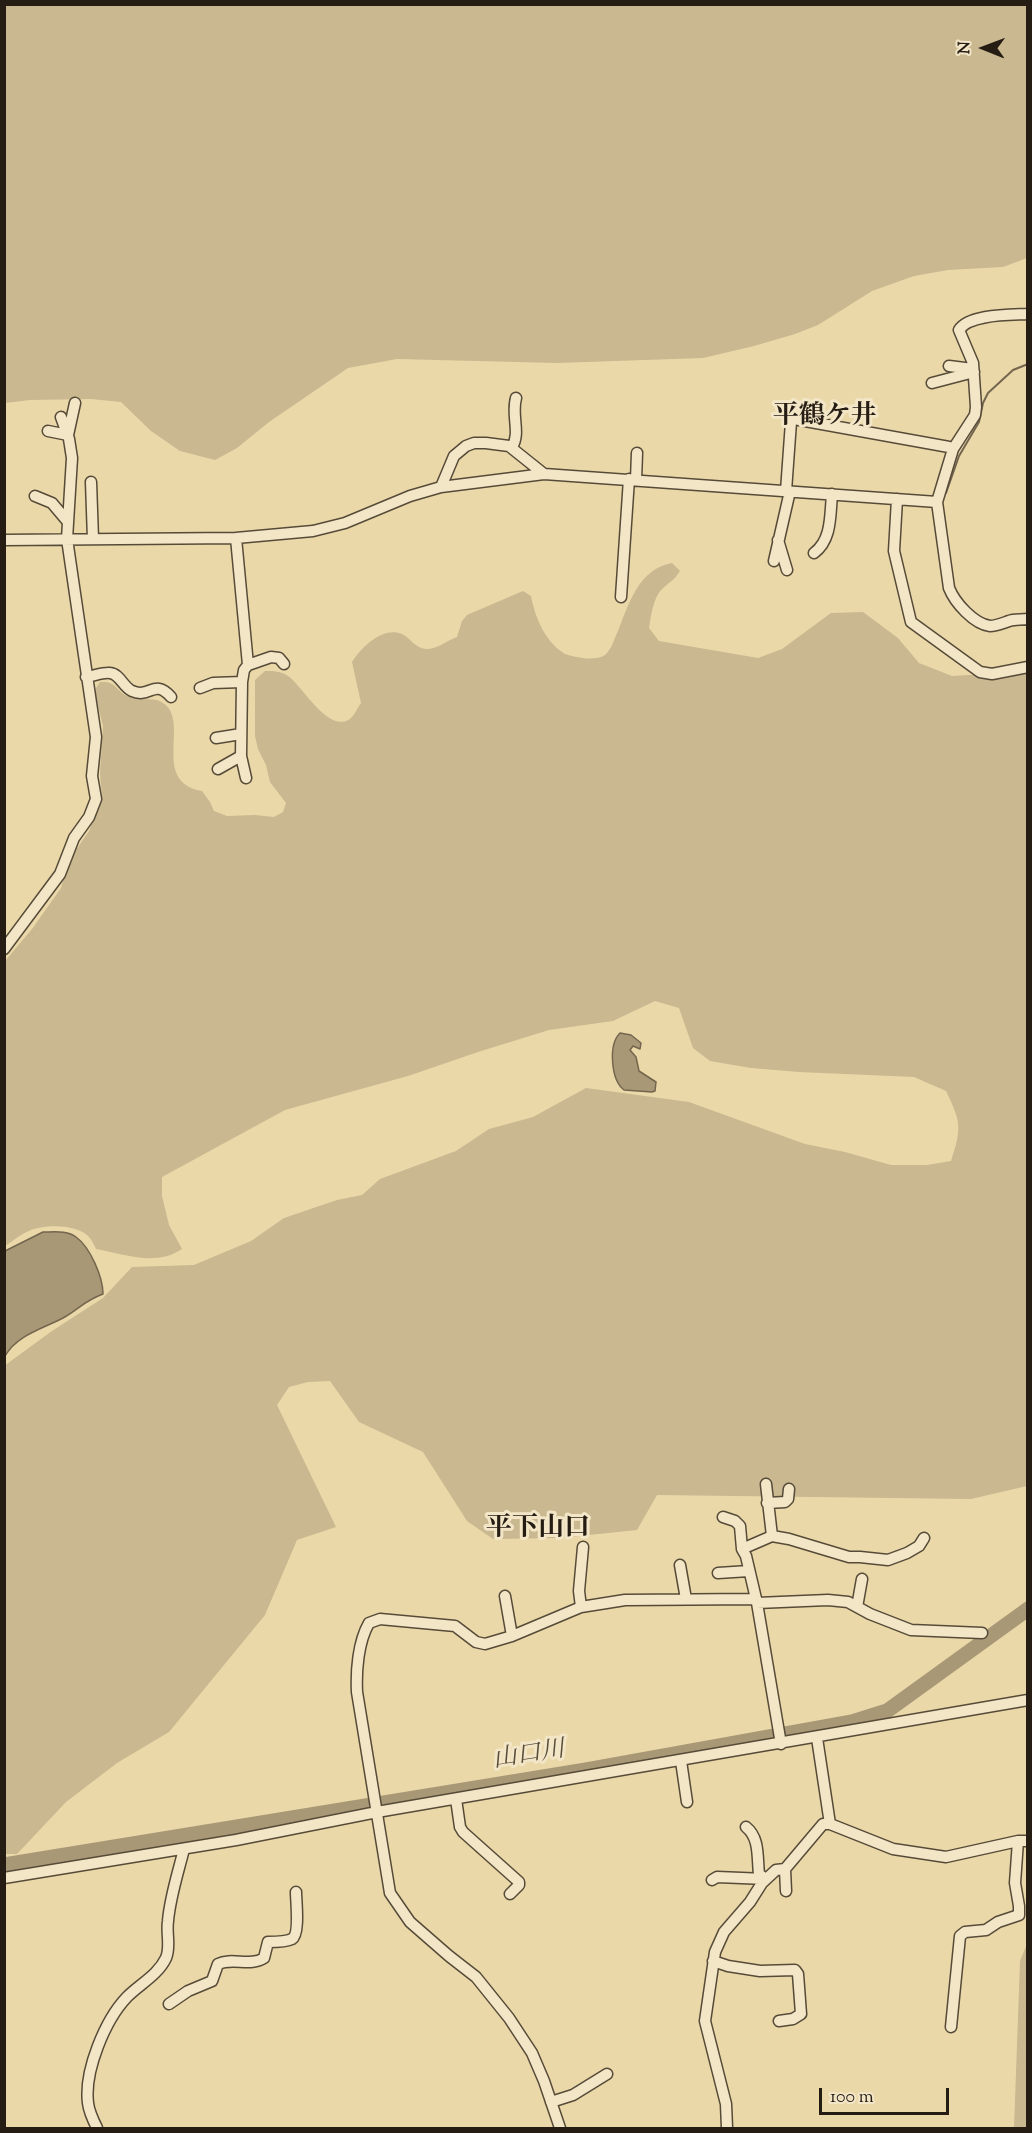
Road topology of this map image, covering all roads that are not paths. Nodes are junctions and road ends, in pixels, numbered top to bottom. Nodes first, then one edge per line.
1 (1028, 314) edge
2 (949, 366) dead end
3 (974, 370) junction
4 (933, 383) dead end
5 (516, 398) dead end
6 (75, 403) dead end
7 (784, 407) dead end
8 (61, 417) dead end
9 (791, 422) junction
10 (48, 431) dead end
11 (68, 435) junction
12 (512, 447) junction
13 (953, 449) junction
14 (637, 453) dead end
15 (544, 474) junction
16 (632, 479) junction
17 (91, 482) dead end
18 (441, 487) junction
19 (788, 491) junction
20 (832, 494) junction
21 (34, 496) dead end
22 (897, 499) junction
23 (937, 502) junction
24 (68, 522) junction
25 (236, 538) junction
26 (66, 539) junction
27 (93, 539) junction
28 (778, 539) junction
29 (4, 540) edge
30 (814, 553) dead end
31 (774, 561) dead end
32 (787, 570) dead end
33 (621, 597) dead end
34 (1028, 619) edge
35 (284, 664) dead end
36 (248, 665) junction
37 (1028, 667) edge
38 (86, 677) junction
39 (242, 682) junction
40 (200, 688) dead end
41 (171, 697) dead end
42 (241, 734) junction
43 (216, 738) dead end
44 (241, 756) junction
45 (218, 769) dead end
46 (246, 778) dead end
47 (4, 950) edge
48 (766, 1484) dead end
49 (789, 1489) dead end
50 (767, 1503) junction
51 (723, 1517) dead end
52 (772, 1536) junction
53 (924, 1538) dead end
54 (583, 1547) dead end
55 (742, 1549) junction
56 (680, 1565) dead end
57 (749, 1571) junction
58 (718, 1573) dead end
59 (862, 1579) dead end
60 (505, 1596) dead end
61 (686, 1599) junction
62 (756, 1601) junction
63 (581, 1607) junction
64 (857, 1607) junction
65 (982, 1633) dead end
66 (512, 1636) junction
67 (1028, 1700) edge
68 (780, 1738) junction
69 (817, 1738) junction
70 (681, 1761) junction
71 (456, 1799) junction
72 (687, 1802) dead end
73 (376, 1807) junction
74 (830, 1824) junction
75 (746, 1827) dead end
76 (1023, 1841) edge
77 (184, 1849) junction
78 (785, 1869) junction
79 (4, 1878) edge
80 (765, 1879) junction
81 (712, 1880) dead end
82 (786, 1891) dead end
83 (296, 1892) dead end
84 (510, 1894) dead end
85 (713, 1960) junction
86 (169, 2004) dead end
87 (779, 2021) dead end
88 (951, 2027) dead end
89 (607, 2074) dead end
90 (551, 2102) junction
91 (98, 2128) edge
92 (560, 2128) edge
93 (727, 2128) edge

1 - 3 street
2 - 3 street
3 - 4 street
3 - 13 street
5 - 12 street
6 - 11 street
7 - 9 street
8 - 11 street
9 - 13 street
9 - 19 street
10 - 11 street
11 - 24 street
12 - 15 street
12 - 18 street
13 - 23 street
14 - 16 street
15 - 16 street
15 - 18 street
16 - 19 street
16 - 33 street
17 - 27 street
18 - 25 street
19 - 20 street
19 - 28 street
20 - 22 street
20 - 30 street
21 - 24 street
22 - 23 street
22 - 37 street
23 - 34 street
24 - 26 street
25 - 27 street
25 - 36 street
26 - 27 street
26 - 29 street
26 - 38 street
28 - 31 street
28 - 32 street
35 - 36 street
36 - 39 street
38 - 41 street
38 - 47 street
39 - 40 street
39 - 42 street
42 - 43 street
42 - 44 street
44 - 45 street
44 - 46 street
48 - 50 street
49 - 50 street
50 - 52 street
51 - 55 street
52 - 53 street
52 - 55 street
54 - 63 street
55 - 57 street
56 - 61 street
57 - 58 street
57 - 62 street
59 - 64 street
60 - 66 street
61 - 62 street
61 - 63 street
62 - 64 street
62 - 68 street
63 - 66 street
64 - 65 street
66 - 73 street
67 - 69 street
68 - 69 street
68 - 70 street
69 - 74 street
70 - 71 street
70 - 72 street
71 - 73 street
71 - 84 street
73 - 77 street
73 - 90 street
74 - 76 street
74 - 78 street
75 - 80 street
76 - 88 street
77 - 79 street
77 - 91 street
78 - 80 street
78 - 82 street
80 - 81 street
80 - 85 street
83 - 86 street
85 - 87 street
85 - 93 street
89 - 90 street
90 - 92 street

